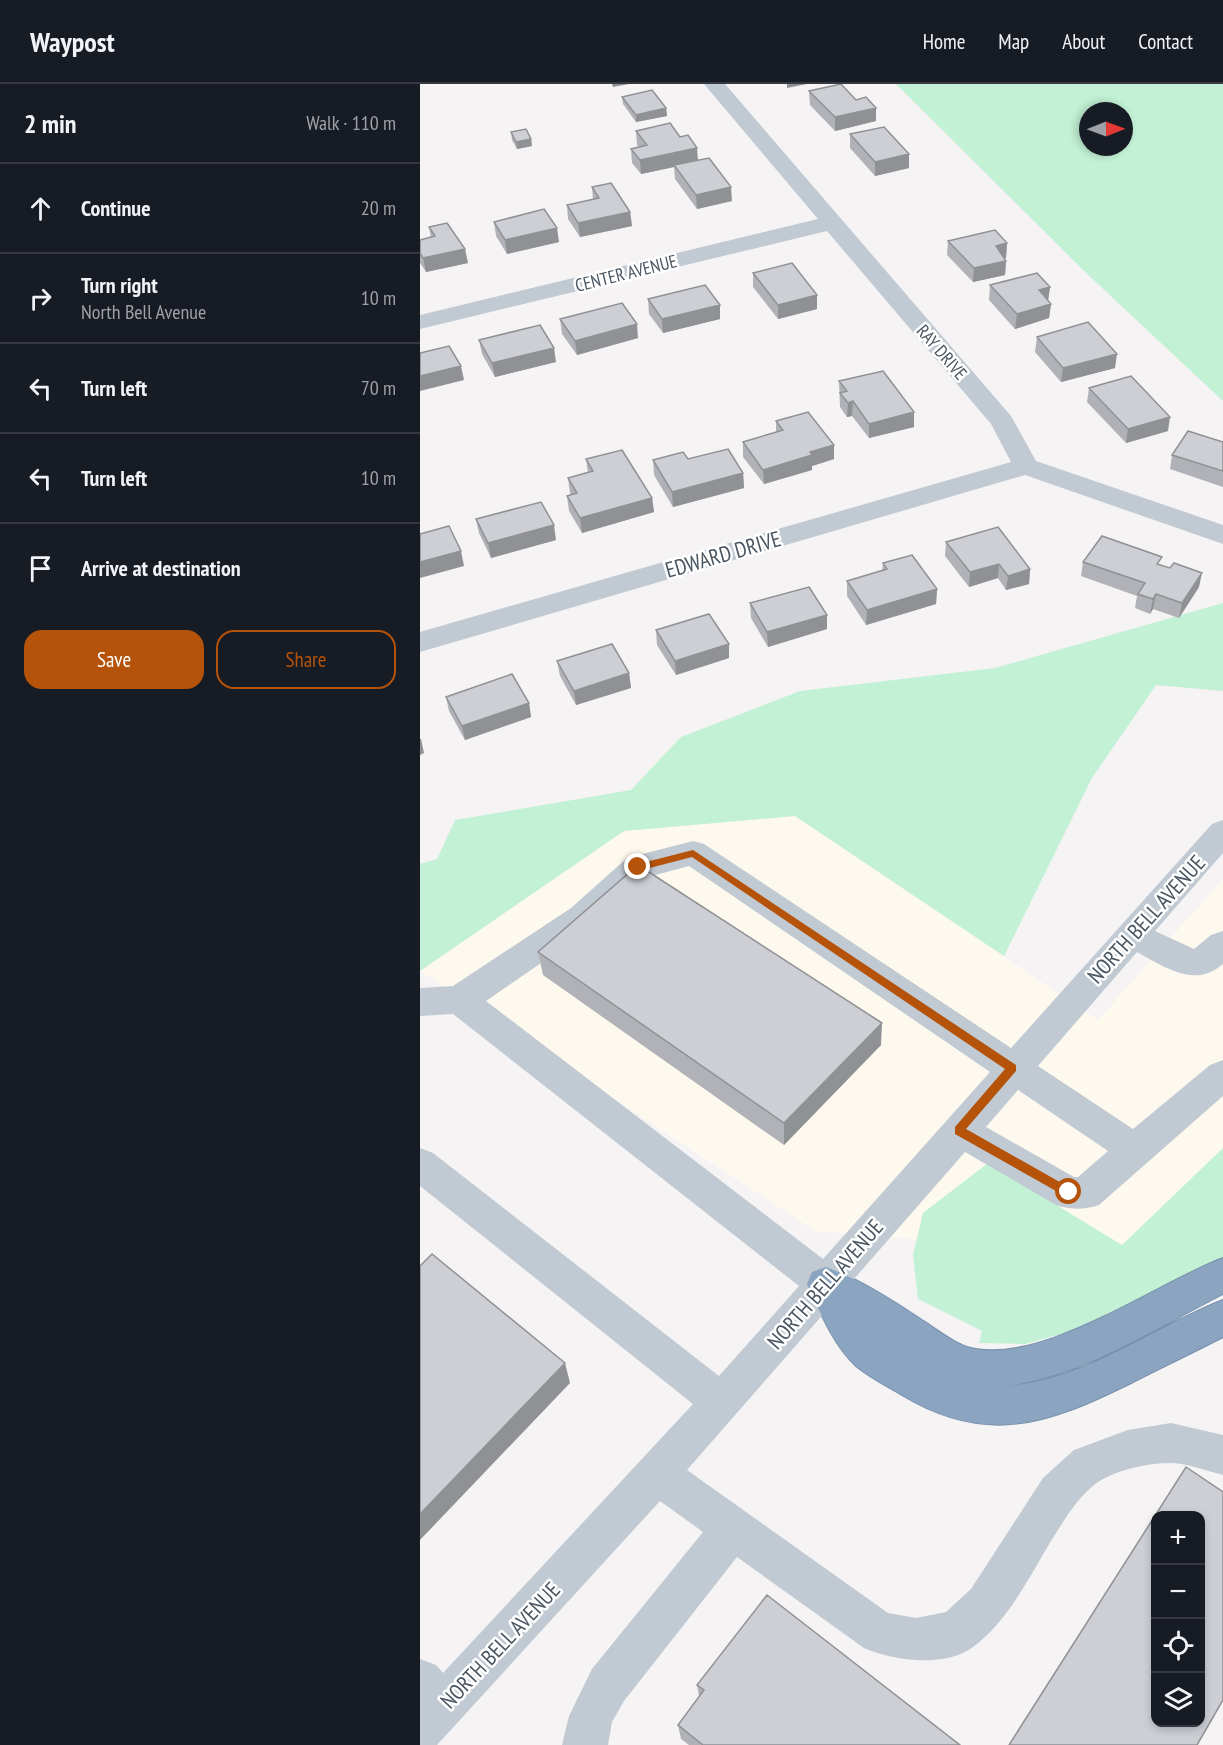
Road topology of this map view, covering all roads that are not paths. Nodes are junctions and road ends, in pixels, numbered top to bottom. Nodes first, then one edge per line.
1 (714, 84) edge
2 (831, 223) junction
3 (420, 322) edge
4 (1026, 466) junction
5 (1223, 535) edge
6 (420, 642) edge
7 (1223, 832) edge
8 (1132, 934) junction
9 (1223, 944) edge
10 (460, 1000) junction
11 (420, 1002) edge
12 (1012, 1068) junction
13 (1223, 1075) edge
14 (959, 1130) junction
15 (1135, 1150) junction
16 (420, 1164) edge
17 (1223, 1275) edge
18 (826, 1284) junction
19 (1223, 1318) edge
20 (721, 1402) junction
21 (1223, 1455) edge
22 (657, 1473) junction
23 (734, 1529) junction
24 (428, 1706) edge
25 (585, 1745) edge

1 - 2 street, RAY DRIVE
2 - 3 street, CENTER AVENUE
2 - 4 street, RAY DRIVE
4 - 5 street
4 - 6 street, EDWARD DRIVE
7 - 8 street, NORTH BELL AVENUE
8 - 9 street
8 - 12 street, NORTH BELL AVENUE
10 - 11 street
10 - 12 street
10 - 18 street
12 - 14 street, NORTH BELL AVENUE
12 - 15 street
13 - 15 street
14 - 15 street
14 - 18 street, NORTH BELL AVENUE
16 - 20 street
17 - 18 highway
18 - 19 highway
18 - 20 street, NORTH BELL AVENUE
20 - 22 street, NORTH BELL AVENUE
21 - 23 street
22 - 23 street
22 - 24 street, NORTH BELL AVENUE
23 - 25 street

